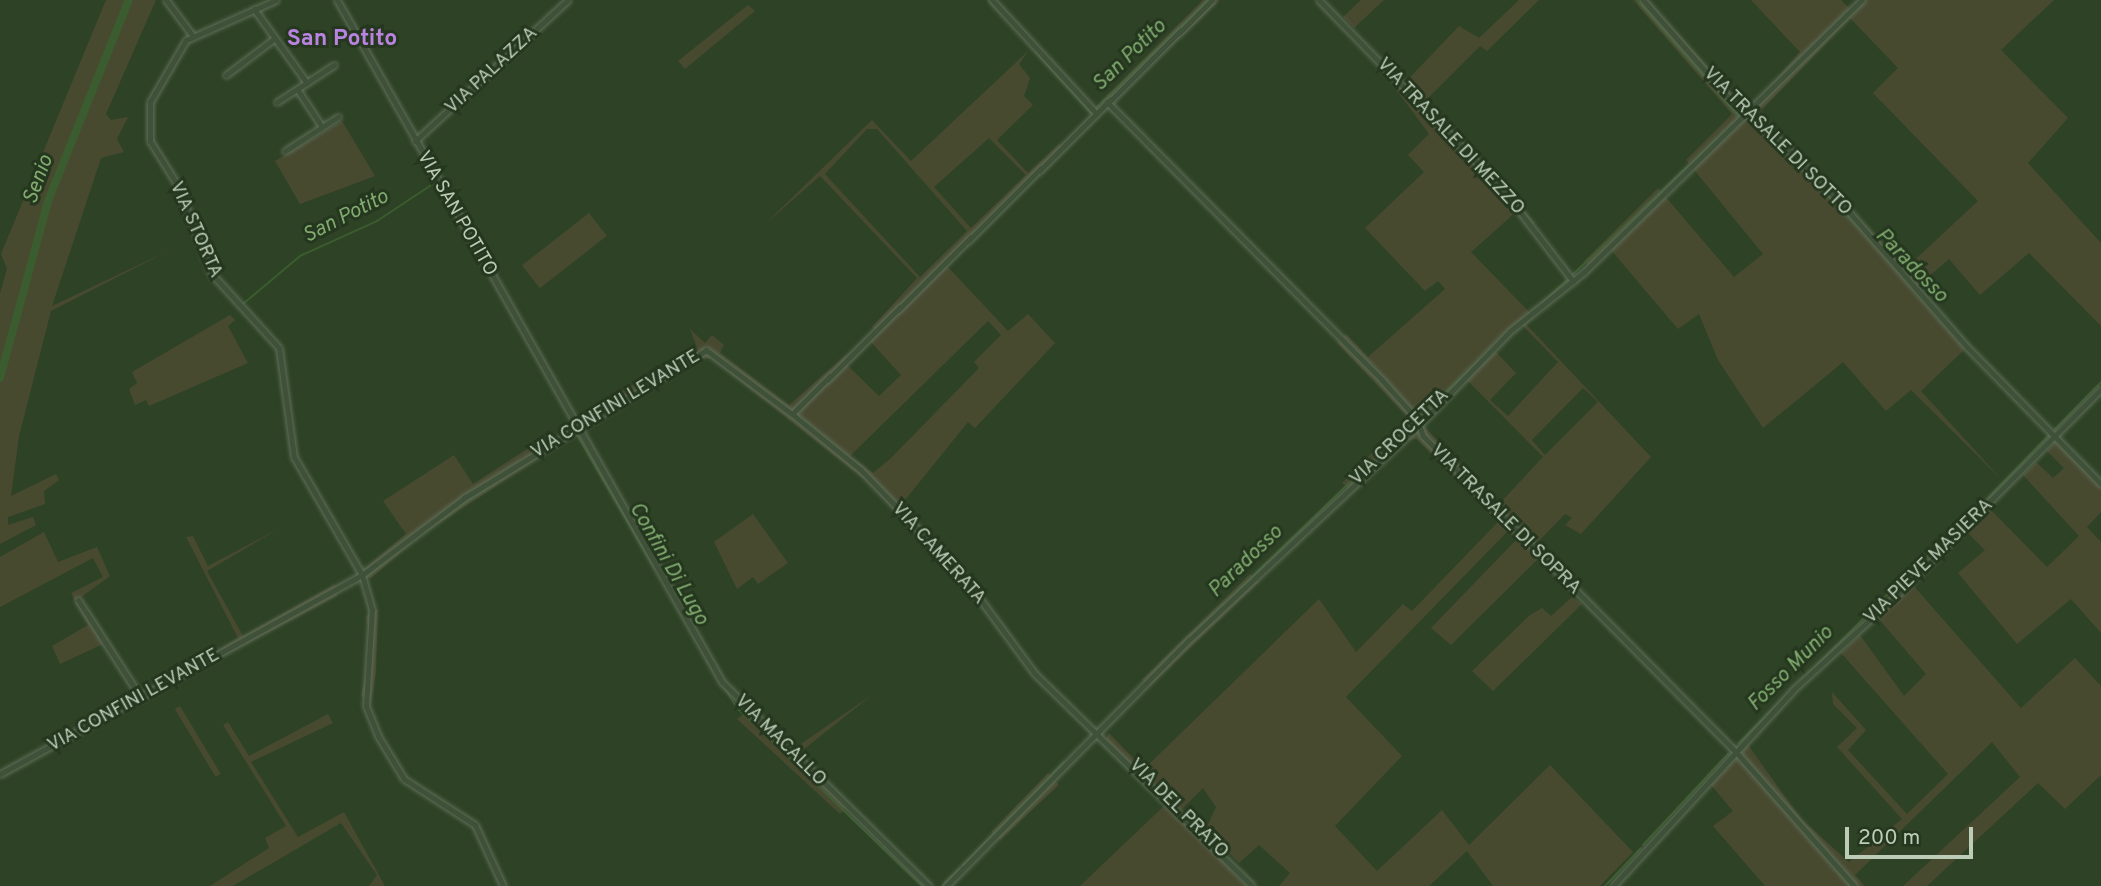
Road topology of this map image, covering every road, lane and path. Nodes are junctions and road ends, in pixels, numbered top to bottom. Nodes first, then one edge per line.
1 (166, 0) edge
2 (275, 0) edge
3 (337, 0) edge
4 (568, 0) edge
5 (992, 0) edge
6 (1212, 0) edge
7 (1319, 0) edge
8 (1643, 0) edge
9 (1863, 0) edge
10 (254, 9) junction
11 (192, 35) junction
12 (275, 38) junction
13 (334, 65) dead end
14 (226, 75) dead end
15 (307, 83) junction
16 (297, 89) junction
17 (1107, 102) junction
18 (278, 103) dead end
19 (1096, 113) junction
20 (1749, 115) junction
21 (338, 117) dead end
22 (322, 127) junction
23 (415, 141) junction
24 (285, 151) dead end
25 (1573, 281) junction
26 (2101, 389) edge
27 (792, 414) junction
28 (577, 426) junction
29 (1418, 426) junction
30 (2056, 435) junction
31 (2101, 484) edge
32 (362, 575) junction
33 (78, 600) dead end
34 (141, 698) junction
35 (1103, 734) junction
36 (1737, 752) junction
37 (0, 774) edge
38 (503, 886) edge
39 (929, 886) edge
40 (946, 886) edge
41 (1252, 886) edge
42 (1613, 886) edge
43 (1854, 886) edge

1 - 11 street
2 - 10 street
3 - 23 street, VIA SAN POTITO
4 - 23 street, VIA PALAZZA
5 - 19 street
6 - 17 street
7 - 25 street, VIA TRASALE DI MEZZO
8 - 20 street, VIA TRASALE DI SOTTO
9 - 20 street, VIA CROCETTA
10 - 11 street
10 - 12 street
11 - 32 street, VIA STORTA
12 - 14 street
12 - 15 street
13 - 15 street
15 - 16 street
16 - 18 street
16 - 22 street
17 - 19 street
17 - 29 street, VIA TRASALE DI SOPRA
19 - 27 street
20 - 25 street, VIA CROCETTA
20 - 30 street, VIA TRASALE DI SOTTO
21 - 22 street
22 - 24 street
23 - 28 street, VIA SAN POTITO
25 - 29 street, VIA CROCETTA
26 - 30 street, VIA PIEVE MASIERA
27 - 28 street, VIA CONFINI LEVANTE
27 - 35 street, VIA CAMERATA
28 - 32 street, VIA CONFINI LEVANTE
28 - 39 street, VIA MACALLO
29 - 35 street, VIA CROCETTA
29 - 36 street, VIA TRASALE DI SOPRA
30 - 31 street, VIA TRASALE DI SOTTO
30 - 36 street, VIA PIEVE MASIERA
32 - 34 street, VIA CONFINI LEVANTE
32 - 38 street, VIA STORTA
33 - 34 street
34 - 37 street, VIA CONFINI LEVANTE
35 - 40 street, VIA CROCETTA
35 - 41 street, VIA DEL PRATO
36 - 42 street, VIA PIEVE MASIERA
36 - 43 street, VIA TRASALE DI SOPRA

